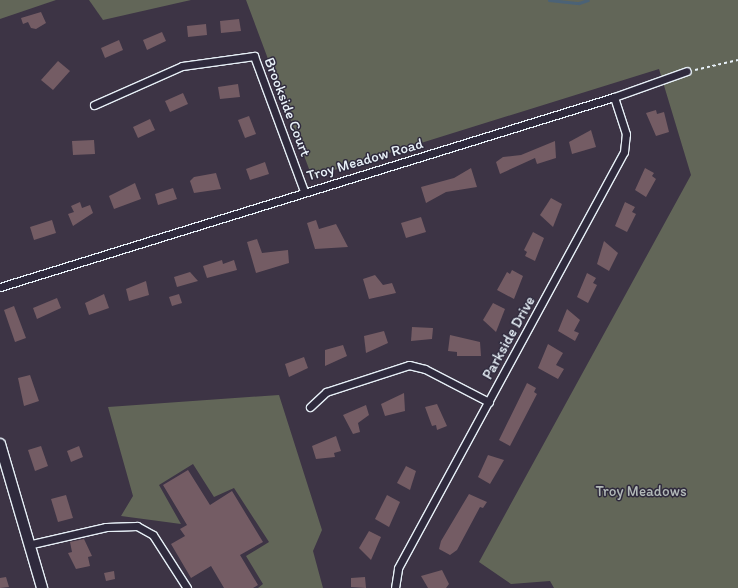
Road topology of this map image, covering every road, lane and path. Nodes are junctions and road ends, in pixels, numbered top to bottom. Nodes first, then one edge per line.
1 (738, 60) edge
2 (687, 71) joint
3 (614, 97) junction
4 (94, 105) dead end
5 (304, 191) junction
6 (0, 287) edge
7 (489, 402) junction
8 (310, 407) dead end
9 (0, 444) edge
10 (32, 544) junction
11 (42, 588) edge
12 (186, 588) edge
13 (395, 588) edge

1 - 2 path
2 - 3 street, Troy Meadow Road
3 - 5 street, Troy Meadow Road
3 - 7 street, Parkside Drive
4 - 5 street, Brookside Court
5 - 6 street, Troy Meadow Road
7 - 8 street
7 - 13 street, Parkside Drive
9 - 10 main road
10 - 11 main road
10 - 12 street

